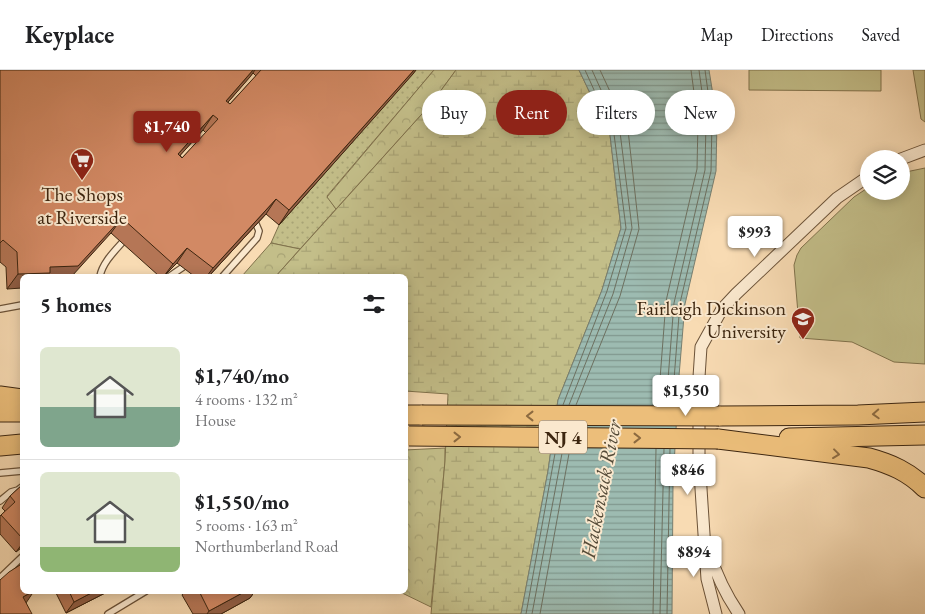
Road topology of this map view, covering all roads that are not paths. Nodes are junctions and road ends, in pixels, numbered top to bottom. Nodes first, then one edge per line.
1 (925, 150) edge
2 (910, 156) edge
3 (860, 182) edge
4 (256, 224) edge
5 (130, 233) edge
6 (194, 259) edge
7 (101, 274) edge
8 (173, 274) edge
9 (225, 274) edge
10 (20, 305) edge
11 (0, 309) edge
12 (0, 396) edge
13 (20, 398) edge
14 (0, 412) edge
15 (20, 412) edge
16 (925, 412) edge
17 (414, 415) edge
18 (0, 434) edge
19 (20, 434) edge
20 (925, 435) edge
21 (408, 436) edge
22 (718, 439) junction
23 (20, 444) edge
24 (0, 446) edge
25 (20, 471) edge
26 (0, 474) edge
27 (20, 488) edge
28 (925, 488) edge
29 (0, 501) edge
30 (704, 534) junction
31 (20, 559) edge
32 (0, 578) edge
33 (141, 594) edge
34 (108, 614) edge
35 (716, 614) edge
36 (739, 614) edge

1 - 2 street
3 - 30 street
4 - 9 lane
5 - 7 lane
6 - 8 lane
10 - 11 lane
12 - 13 highway
14 - 15 highway
16 -> 17 highway, NJ 4, bridge
18 - 19 highway
20 - 22 highway, NJ 4
21 -> 22 highway, NJ 4, bridge
22 -> 28 highway
23 - 24 highway
25 - 26 lane
27 - 29 lane
30 - 35 street
30 - 36 street
31 - 32 lane
33 - 34 lane

